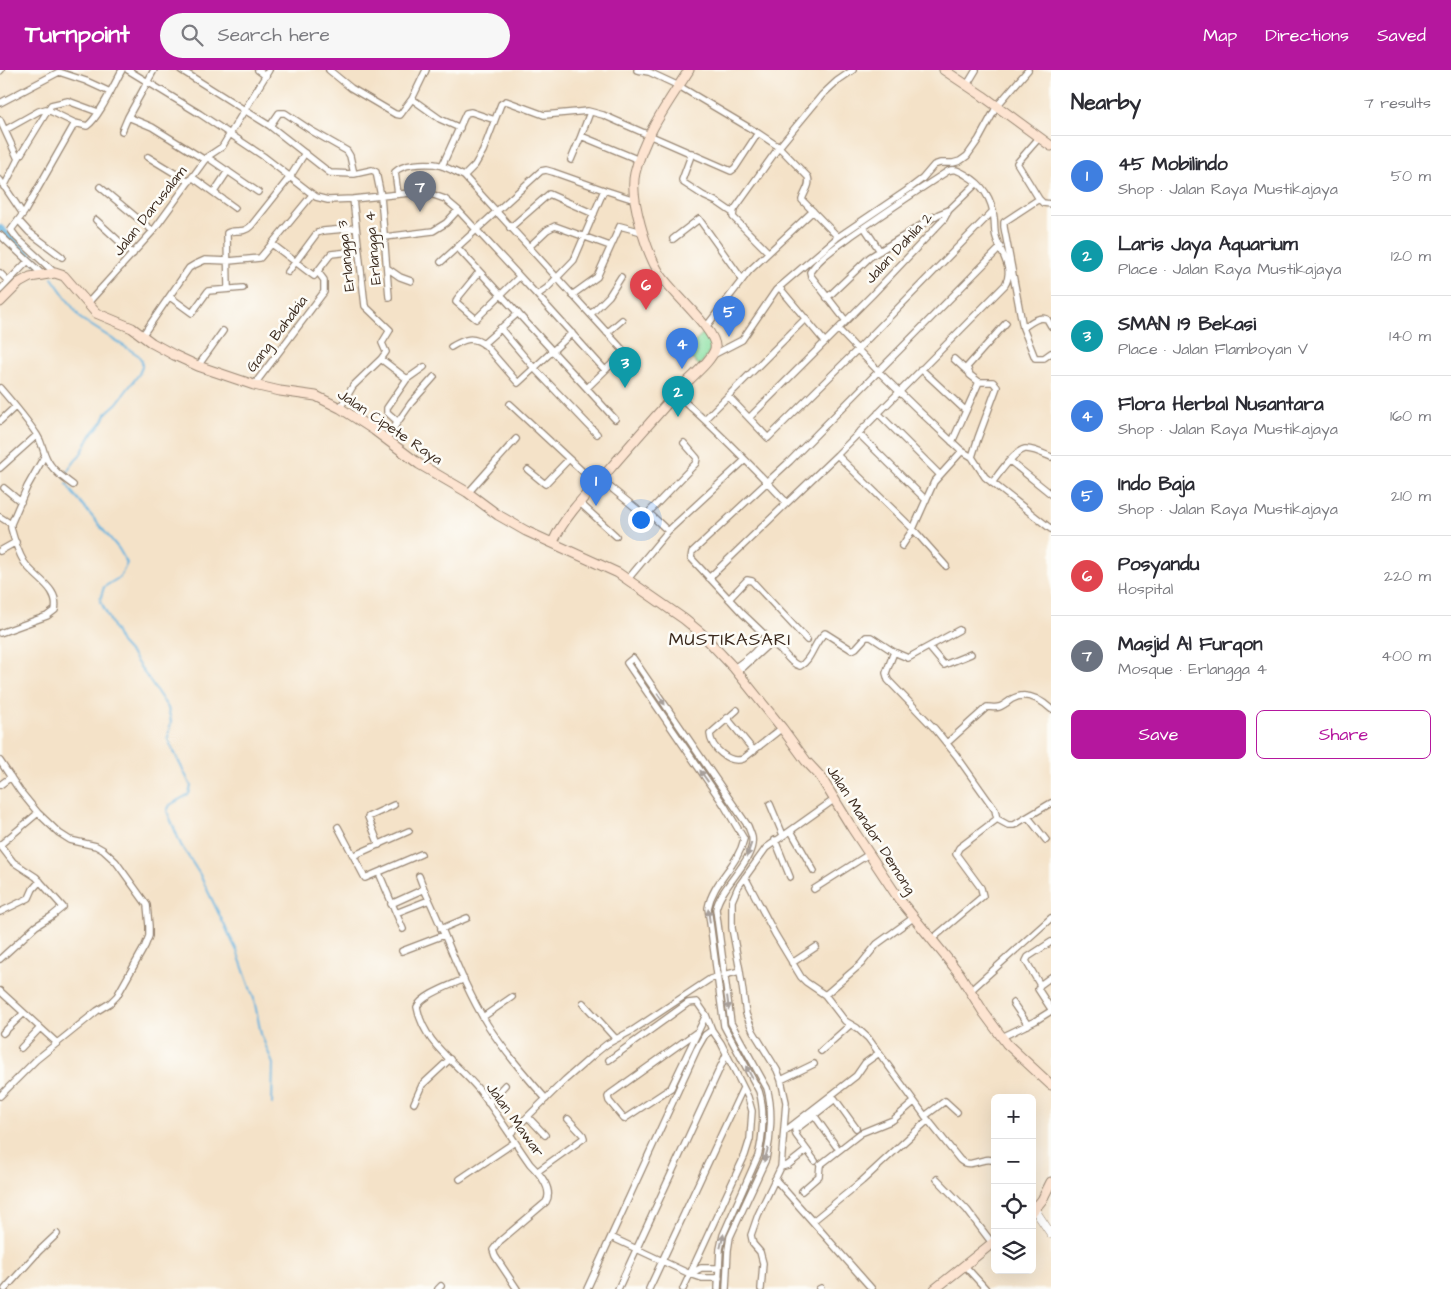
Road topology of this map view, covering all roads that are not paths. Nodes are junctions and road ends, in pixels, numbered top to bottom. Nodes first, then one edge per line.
1 (122, 70) edge
2 (128, 70) edge
3 (154, 70) edge
4 (181, 70) edge
5 (258, 70) edge
6 (329, 70) edge
7 (426, 70) edge
8 (637, 70) edge
9 (689, 70) edge
10 (853, 70) edge
11 (944, 70) edge
12 (976, 70) edge
13 (1028, 70) edge
14 (267, 73) edge
15 (148, 82) junction
16 (967, 85) junction
17 (679, 86) junction
18 (110, 92) junction
19 (412, 99) junction
20 (0, 103) edge
21 (998, 106) junction
22 (48, 109) junction
23 (244, 111) junction
24 (98, 112) junction
25 (589, 116) dead end
26 (128, 118) junction
27 (0, 120) edge
28 (495, 120) junction
29 (75, 122) junction
30 (270, 126) junction
31 (460, 128) junction
32 (6, 130) junction
33 (122, 131) dead end
34 (229, 133) junction
35 (758, 133) junction
36 (650, 134) junction
37 (581, 136) junction
38 (1040, 138) junction
39 (1051, 146) edge
40 (779, 147) junction
41 (305, 153) junction
42 (692, 153) junction
43 (148, 157) dead end
44 (18, 159) junction
45 (206, 159) junction
46 (571, 160) dead end
47 (639, 160) junction
48 (442, 166) junction
49 (228, 171) junction
50 (354, 174) junction
51 (464, 176) junction
52 (290, 177) junction
53 (0, 180) edge
54 (190, 180) junction
55 (977, 183) junction
56 (4, 187) junction
57 (100, 187) dead end
58 (604, 190) junction
59 (214, 192) junction
60 (258, 192) dead end
61 (398, 194) junction
62 (312, 195) junction
63 (381, 196) junction
64 (353, 199) junction
65 (635, 200) junction
66 (1039, 200) junction
67 (1051, 204) edge
68 (235, 208) dead end
69 (458, 210) junction
70 (949, 210) junction
71 (813, 211) junction
72 (496, 212) junction
73 (733, 212) junction
74 (993, 212) junction
75 (23, 214) junction
76 (594, 214) junction
77 (96, 220) dead end
78 (18, 221) junction
79 (864, 227) junction
80 (356, 228) junction
81 (510, 228) junction
82 (476, 229) junction
83 (153, 230) junction
84 (642, 232) junction
85 (0, 235) edge
86 (385, 237) junction
87 (584, 237) junction
88 (838, 237) junction
89 (673, 239) dead end
90 (272, 244) junction
91 (610, 246) junction
92 (457, 247) junction
93 (529, 247) junction
94 (1000, 247) junction
95 (880, 250) junction
96 (359, 251) junction
97 (768, 252) junction
98 (133, 254) junction
99 (62, 257) dead end
100 (229, 261) junction
101 (27, 262) junction
102 (295, 262) junction
103 (442, 262) dead end
104 (387, 268) junction
105 (288, 272) dead end
106 (318, 272) junction
107 (479, 272) junction
108 (55, 273) junction
109 (0, 274) edge
110 (42, 274) junction
111 (520, 277) junction
112 (622, 277) dead end
113 (557, 278) junction
114 (742, 279) junction
115 (8, 281) junction
116 (411, 281) dead end
117 (779, 287) junction
118 (243, 288) dead end
119 (228, 289) junction
120 (0, 290) edge
121 (502, 295) junction
122 (537, 295) junction
123 (572, 295) junction
124 (170, 297) junction
125 (390, 298) dead end
126 (827, 298) junction
127 (0, 302) edge
128 (88, 304) junction
129 (518, 313) junction
130 (591, 314) junction
131 (806, 318) junction
132 (622, 320) dead end
133 (846, 321) junction
134 (1006, 323) dead end
135 (1051, 326) edge
136 (706, 327) junction
137 (500, 328) junction
138 (838, 328) junction
139 (1023, 328) junction
140 (223, 331) dead end
141 (607, 333) junction
142 (572, 334) junction
143 (142, 336) junction
144 (825, 342) junction
145 (483, 344) junction
146 (451, 347) dead end
147 (553, 350) junction
148 (858, 350) junction
149 (1051, 353) edge
150 (713, 355) junction
151 (381, 359) junction
152 (954, 359) dead end
153 (198, 366) junction
154 (424, 367) dead end
155 (534, 368) junction
156 (921, 369) junction
157 (605, 370) junction
158 (967, 371) junction
159 (878, 372) junction
160 (434, 377) dead end
161 (407, 379) junction
162 (979, 382) junction
163 (254, 385) junction
164 (587, 388) junction
165 (0, 389) edge
166 (898, 391) junction
167 (676, 394) junction
168 (728, 396) junction
169 (510, 404) dead end
170 (15, 407) junction
171 (340, 408) junction
172 (966, 411) junction
173 (878, 413) junction
174 (749, 418) junction
175 (615, 419) dead end
176 (705, 419) junction
177 (0, 421) edge
178 (398, 422) junction
179 (858, 433) junction
180 (597, 434) dead end
181 (37, 435) junction
182 (386, 438) junction
183 (516, 439) dead end
184 (952, 442) junction
185 (684, 444) dead end
186 (962, 451) junction
187 (1050, 454) edge
188 (45, 455) junction
189 (837, 455) junction
190 (972, 457) junction
191 (569, 459) junction
192 (745, 460) junction
193 (1010, 461) junction
194 (0, 468) edge
195 (528, 470) dead end
196 (939, 474) junction
197 (598, 481) junction
198 (768, 481) junction
199 (992, 483) junction
200 (73, 485) dead end
201 (4, 488) dead end
202 (468, 493) junction
203 (1051, 494) edge
204 (926, 500) junction
205 (21, 502) junction
206 (580, 503) junction
207 (787, 503) junction
208 (637, 509) dead end
209 (0, 518) edge
210 (11, 524) junction
211 (913, 529) junction
212 (1051, 529) edge
213 (668, 532) junction
214 (616, 536) dead end
215 (16, 542) junction
216 (552, 542) junction
217 (902, 546) dead end
218 (0, 551) edge
219 (946, 566) dead end
220 (709, 578) junction
221 (628, 579) junction
222 (729, 599) junction
223 (959, 630) dead end
224 (0, 633) edge
225 (807, 640) dead end
226 (929, 647) junction
227 (894, 652) junction
228 (971, 654) dead end
229 (736, 671) junction
230 (1051, 708) edge
231 (737, 710) dead end
232 (727, 718) junction
233 (782, 728) junction
234 (947, 743) junction
235 (754, 751) junction
236 (0, 761) edge
237 (10, 777) junction
238 (0, 785) edge
239 (835, 799) junction
240 (731, 801) junction
241 (1051, 803) edge
242 (770, 804) dead end
243 (394, 805) dead end
244 (724, 805) junction
245 (38, 813) junction
246 (1028, 817) junction
247 (997, 819) junction
248 (338, 827) dead end
249 (791, 830) junction
250 (410, 831) dead end
251 (783, 835) junction
252 (775, 840) junction
253 (1046, 840) dead end
254 (0, 845) edge
255 (379, 845) junction
256 (421, 854) dead end
257 (869, 854) junction
258 (355, 855) junction
259 (814, 872) dead end
260 (379, 873) junction
261 (419, 876) dead end
262 (745, 877) junction
263 (790, 877) dead end
264 (40, 881) junction
265 (814, 888) dead end
266 (424, 890) junction
267 (429, 900) junction
268 (391, 904) junction
269 (0, 912) edge
270 (396, 913) junction
271 (467, 918) dead end
272 (913, 918) junction
273 (1051, 918) edge
274 (403, 929) dead end
275 (443, 932) junction
276 (931, 940) junction
277 (1051, 942) edge
278 (816, 947) dead end
279 (402, 951) dead end
280 (0, 959) edge
281 (792, 963) junction
282 (740, 971) junction
283 (724, 975) junction
284 (717, 977) junction
285 (1051, 977) edge
286 (464, 979) junction
287 (1040, 985) junction
288 (970, 990) junction
289 (0, 991) edge
290 (825, 995) junction
291 (512, 997) dead end
292 (584, 1002) dead end
293 (1013, 1003) dead end
294 (1051, 1010) edge
295 (24, 1013) junction
296 (706, 1015) junction
297 (483, 1017) junction
298 (850, 1024) junction
299 (1028, 1025) junction
300 (40, 1028) junction
301 (712, 1030) junction
302 (697, 1032) junction
303 (4, 1033) dead end
304 (1002, 1037) junction
305 (616, 1038) junction
306 (57, 1044) junction
307 (21, 1048) dead end
308 (821, 1052) dead end
309 (879, 1053) junction
310 (726, 1056) junction
311 (450, 1059) junction
312 (609, 1060) dead end
313 (814, 1064) dead end
314 (781, 1080) junction
315 (764, 1083) junction
316 (1051, 1084) edge
317 (505, 1086) dead end
318 (757, 1086) junction
319 (670, 1088) junction
320 (743, 1088) junction
321 (678, 1092) junction
322 (0, 1096) edge
323 (546, 1099) junction
324 (914, 1102) junction
325 (414, 1103) dead end
326 (488, 1103) junction
327 (957, 1112) dead end
328 (814, 1115) junction
329 (528, 1117) junction
330 (927, 1118) junction
331 (568, 1119) dead end
332 (856, 1128) dead end
333 (785, 1132) junction
334 (510, 1134) junction
335 (545, 1135) dead end
336 (515, 1142) junction
337 (836, 1146) dead end
338 (807, 1150) junction
339 (815, 1160) dead end
340 (991, 1160) edge
341 (781, 1168) junction
342 (538, 1171) junction
343 (460, 1179) dead end
344 (775, 1179) junction
345 (937, 1179) dead end
346 (1051, 1182) edge
347 (745, 1183) junction
348 (753, 1187) junction
349 (802, 1191) dead end
350 (1036, 1206) edge
351 (1036, 1213) edge
352 (813, 1221) junction
353 (57, 1234) dead end
354 (1051, 1234) edge
355 (611, 1237) junction
356 (991, 1240) edge
357 (991, 1244) edge
358 (636, 1249) junction
359 (662, 1261) junction
360 (965, 1266) junction
361 (719, 1268) junction
362 (690, 1274) junction
363 (719, 1278) junction
364 (5, 1289) edge
365 (517, 1289) edge
366 (587, 1289) edge
367 (618, 1289) edge
368 (649, 1289) edge
369 (683, 1289) edge
370 (718, 1289) edge
371 (726, 1289) edge
372 (761, 1289) edge
373 (872, 1289) edge
374 (935, 1289) edge
375 (986, 1289) edge

1 - 18 street
2 - 15 street
3 - 15 street
4 - 23 street
5 - 14 street
6 - 19 street
7 - 19 street
8 - 17 street
9 - 17 main road
10 - 40 street
11 - 16 main road
12 - 16 street
13 - 21 street
14 - 23 street, Jalan Darusalam
15 - 26 street
15 - 34 street
16 - 21 main road
17 - 35 street
17 - 36 main road
18 - 20 street
18 - 24 street
19 - 31 street
21 - 38 main road
21 - 88 street
22 - 24 street
22 - 29 street
22 - 32 street
22 - 44 street
23 - 30 street
23 - 34 street, Jalan Darusalam
24 - 29 street
25 - 37 street
26 - 33 street
26 - 45 street
27 - 32 street
28 - 31 street
28 - 36 street
28 - 51 street
29 - 75 street
30 - 41 street
30 - 50 street
31 - 48 street
32 - 44 street
34 - 45 street, Jalan Darusalam
34 - 52 street
35 - 40 street
35 - 42 street
36 - 42 street
36 - 47 main road
37 - 46 street
37 - 47 street
38 - 39 main road
38 - 66 street
40 - 71 street
40 - 73 street
41 - 50 street
41 - 52 street
42 - 73 street
43 - 54 street
44 - 56 street
45 - 49 street
45 - 54 street, Jalan Darusalam
47 - 65 main road
48 - 51 street
48 - 61 street
49 - 59 street
49 - 60 street
50 - 63 street, Erlangga 4
51 - 72 street
52 - 62 street
52 - 100 street
53 - 56 street
54 - 59 street
54 - 83 street, Jalan Darusalam
55 - 70 street, Jalan Dahlia 2
55 - 74 street
55 - 79 street
56 - 75 street
57 - 83 street
58 - 65 street
58 - 72 street
58 - 76 street
59 - 68 street
61 - 63 street
61 - 69 street
62 - 64 street
62 - 90 street
63 - 64 street
63 - 86 street, Erlangga 4
64 - 80 street, Erlangga 3
65 - 84 main road
66 - 67 street
66 - 139 street
69 - 82 street
69 - 86 street
70 - 95 street
70 - 133 street, Jalan Dahlia 2
71 - 88 street
71 - 97 street
72 - 81 street
72 - 82 street
73 - 97 street
74 - 94 street
74 - 148 street
75 - 78 street
76 - 81 street
76 - 87 street
77 - 98 street
78 - 99 street
78 - 108 street
79 - 95 street
79 - 126 street
80 - 96 street, Erlangga 3
80 - 102 street
81 - 93 street
82 - 92 street
82 - 111 street
83 - 98 street, Jalan Darusalam
84 - 91 street
84 - 136 main road
85 - 101 street
86 - 104 street, Erlangga 4
87 - 91 street
87 - 93 street
87 - 113 street
88 - 117 street
89 - 114 street
90 - 100 street
90 - 102 street
91 - 123 street
92 - 103 street
92 - 107 street
93 - 113 street
94 - 156 street
94 - 159 street
95 - 126 street
96 - 106 street
96 - 151 street, Erlangga 3
97 - 114 street
98 - 128 street, Jalan Darusalam
100 - 119 street
100 - 124 street
101 - 110 street
101 - 115 street
102 - 105 street
102 - 106 street
104 - 116 street
104 - 125 street, Erlangga 4
106 - 163 street, Gang Bahabia
107 - 121 street
107 - 121 street
108 - 110 main road
108 - 128 main road, Jalan Cipete Raya
109 - 115 street
110 - 127 main road
111 - 121 street
111 - 122 street
112 - 130 street
113 - 122 street
113 - 123 street
114 - 136 street
115 - 120 street
117 - 131 street
117 - 150 street
118 - 119 street
119 - 124 street
121 - 129 street
122 - 142 street
123 - 130 street
124 - 143 street
126 - 133 street
128 - 143 main road, Jalan Cipete Raya
129 - 137 street
129 - 147 street
130 - 141 street
131 - 144 street
131 - 168 street
132 - 141 street
133 - 138 street, Jalan Dahlia 2
134 - 158 street
135 - 139 street
136 - 150 main road
137 - 145 street
137 - 155 street
138 - 144 street, Jalan Dahlia 2
138 - 148 street
139 - 149 street
140 - 153 street
141 - 157 street
142 - 147 street
142 - 157 street
143 - 153 main road, Jalan Cipete Raya
144 - 174 street, Jalan Dahlia 2
145 - 146 street
145 - 155 street
147 - 155 street
147 - 164 street
148 - 159 street
148 - 174 street
150 - 167 main road
151 - 161 street
151 - 171 street
152 - 158 street
153 - 163 main road, Jalan Cipete Raya
154 - 161 street
155 - 180 street
156 - 166 street
156 - 172 street
157 - 164 street
158 - 162 street
159 - 166 street
159 - 198 street
160 - 178 street
161 - 178 street
162 - 172 street
162 - 190 street
163 - 171 main road, Jalan Cipete Raya
164 - 175 street
165 - 170 street
166 - 173 street
166 - 184 street
167 - 176 street
167 - 197 main road
168 - 174 street
168 - 176 street
169 - 191 street
170 - 177 street
170 - 181 street
171 - 182 main road, Jalan Cipete Raya
172 - 184 street
173 - 179 street
173 - 196 street
176 - 192 street
178 - 182 street
179 - 189 street
179 - 204 street
181 - 188 street
181 - 194 street
182 - 202 main road, Jalan Cipete Raya
183 - 202 street
184 - 186 street
185 - 213 street
186 - 190 street
186 - 196 street
187 - 193 street
188 - 200 street
188 - 205 street
189 - 207 street
189 - 211 street
190 - 199 street
191 - 195 street
191 - 197 street
192 - 198 street
192 - 213 street
193 - 199 street
193 - 203 street
196 - 204 street
197 - 206 main road
197 - 208 street
198 - 207 street
198 - 220 street
199 - 212 street
201 - 205 street
202 - 216 main road, Jalan Cipete Raya
204 - 211 street
205 - 210 street
206 - 214 street
206 - 216 main road
207 - 220 street
209 - 210 street
210 - 215 street
211 - 217 street
211 - 219 street
213 - 221 street
215 - 218 street
215 - 224 street
216 - 221 main road, Jalan Mandor Demong
220 - 222 street
221 - 229 main road, Jalan Mandor Demong
222 - 225 street
222 - 229 street
223 - 226 street
226 - 227 street
226 - 228 street
227 - 229 street
227 - 234 street
229 - 233 main road, Jalan Mandor Demong
230 - 234 street
231 - 232 street
232 - 235 street
232 - 235 street
233 - 235 street
233 - 239 main road, Jalan Mandor Demong
234 - 247 street
236 - 237 street
237 - 238 street
237 - 245 street
239 - 249 street
239 - 257 main road, Jalan Mandor Demong
240 - 244 street
244 -> 240 street
240 -> 283 street
241 - 246 street
242 - 251 street
243 - 255 street
284 -> 244 street
245 - 254 street
245 - 306 street
246 - 247 street
246 - 253 street
247 - 276 street
248 - 258 street
249 - 251 street
249 - 259 street
250 - 255 street
251 - 252 street
252 - 262 street
252 - 263 street
254 - 264 street
255 - 258 street
256 - 260 street
257 - 265 street
257 - 272 main road, Jalan Mandor Demong
258 - 260 street
260 - 268 street
261 - 266 street
262 - 281 street
262 - 282 street
264 - 269 street
264 - 280 street
266 - 267 street
266 - 268 street
267 - 270 street
267 - 275 street
268 - 270 street
270 - 274 street
271 - 275 street
272 - 276 main road, Jalan Mandor Demong
272 - 290 street
273 - 288 street
275 - 279 street
275 - 286 street
276 - 288 main road, Jalan Mandor Demong
277 - 287 street
278 - 281 street
281 - 290 street
282 - 283 street
282 - 314 street
283 -> 315 street
284 - 305 street
318 -> 284 street
285 - 287 street
286 - 297 street
286 - 311 street, Jalan Mawar
287 - 294 street
288 - 304 main road, Jalan Mandor Demong
289 - 295 street
290 - 298 street
291 - 297 street
292 - 305 street
293 - 299 street
294 - 299 street
295 - 300 street
295 - 303 street
296 - 301 street
296 - 302 street
296 - 312 street
297 - 323 street
298 - 308 street
298 - 309 street
299 - 304 street
300 - 306 street
300 - 307 street
301 - 310 street
301 - 321 street
302 - 319 street
302 - 319 street
304 - 316 main road, Jalan Mandor Demong
305 - 323 street
306 - 322 street
309 - 324 street
309 - 333 street
310 - 320 street
310 - 358 street
311 - 325 street
311 - 326 street, Jalan Mawar
313 - 314 street
314 - 333 street
315 - 318 street
315 -> 348 street
317 - 326 street
318 - 347 street
319 - 321 street
320 - 359 street
320 - 362 street
321 - 355 street
323 - 329 street
324 - 330 street
324 - 349 street
326 - 334 street, Jalan Mawar
327 - 330 street
328 - 332 street
328 - 337 street
328 - 338 street
329 - 334 street
329 - 335 street
330 - 340 street
330 - 352 street
331 - 342 street
333 - 341 street
334 - 336 street, Jalan Mawar
336 - 342 street, Jalan Mawar
336 - 343 street
338 - 339 street
338 - 341 street
341 - 344 street
342 - 365 street, Jalan Mawar
344 - 352 street
344 - 372 street
345 - 356 street
346 - 350 main road
347 - 348 street
361 -> 347 street
348 - 371 street
351 - 354 street
352 - 373 street
353 - 364 street
355 - 358 street
355 - 366 street
357 - 360 main road
358 - 359 street
358 - 367 street
359 - 362 street
359 - 368 street
360 - 374 main road
360 - 375 street
361 - 362 street
361 - 363 street
362 - 363 street
362 - 369 street
363 - 370 street

